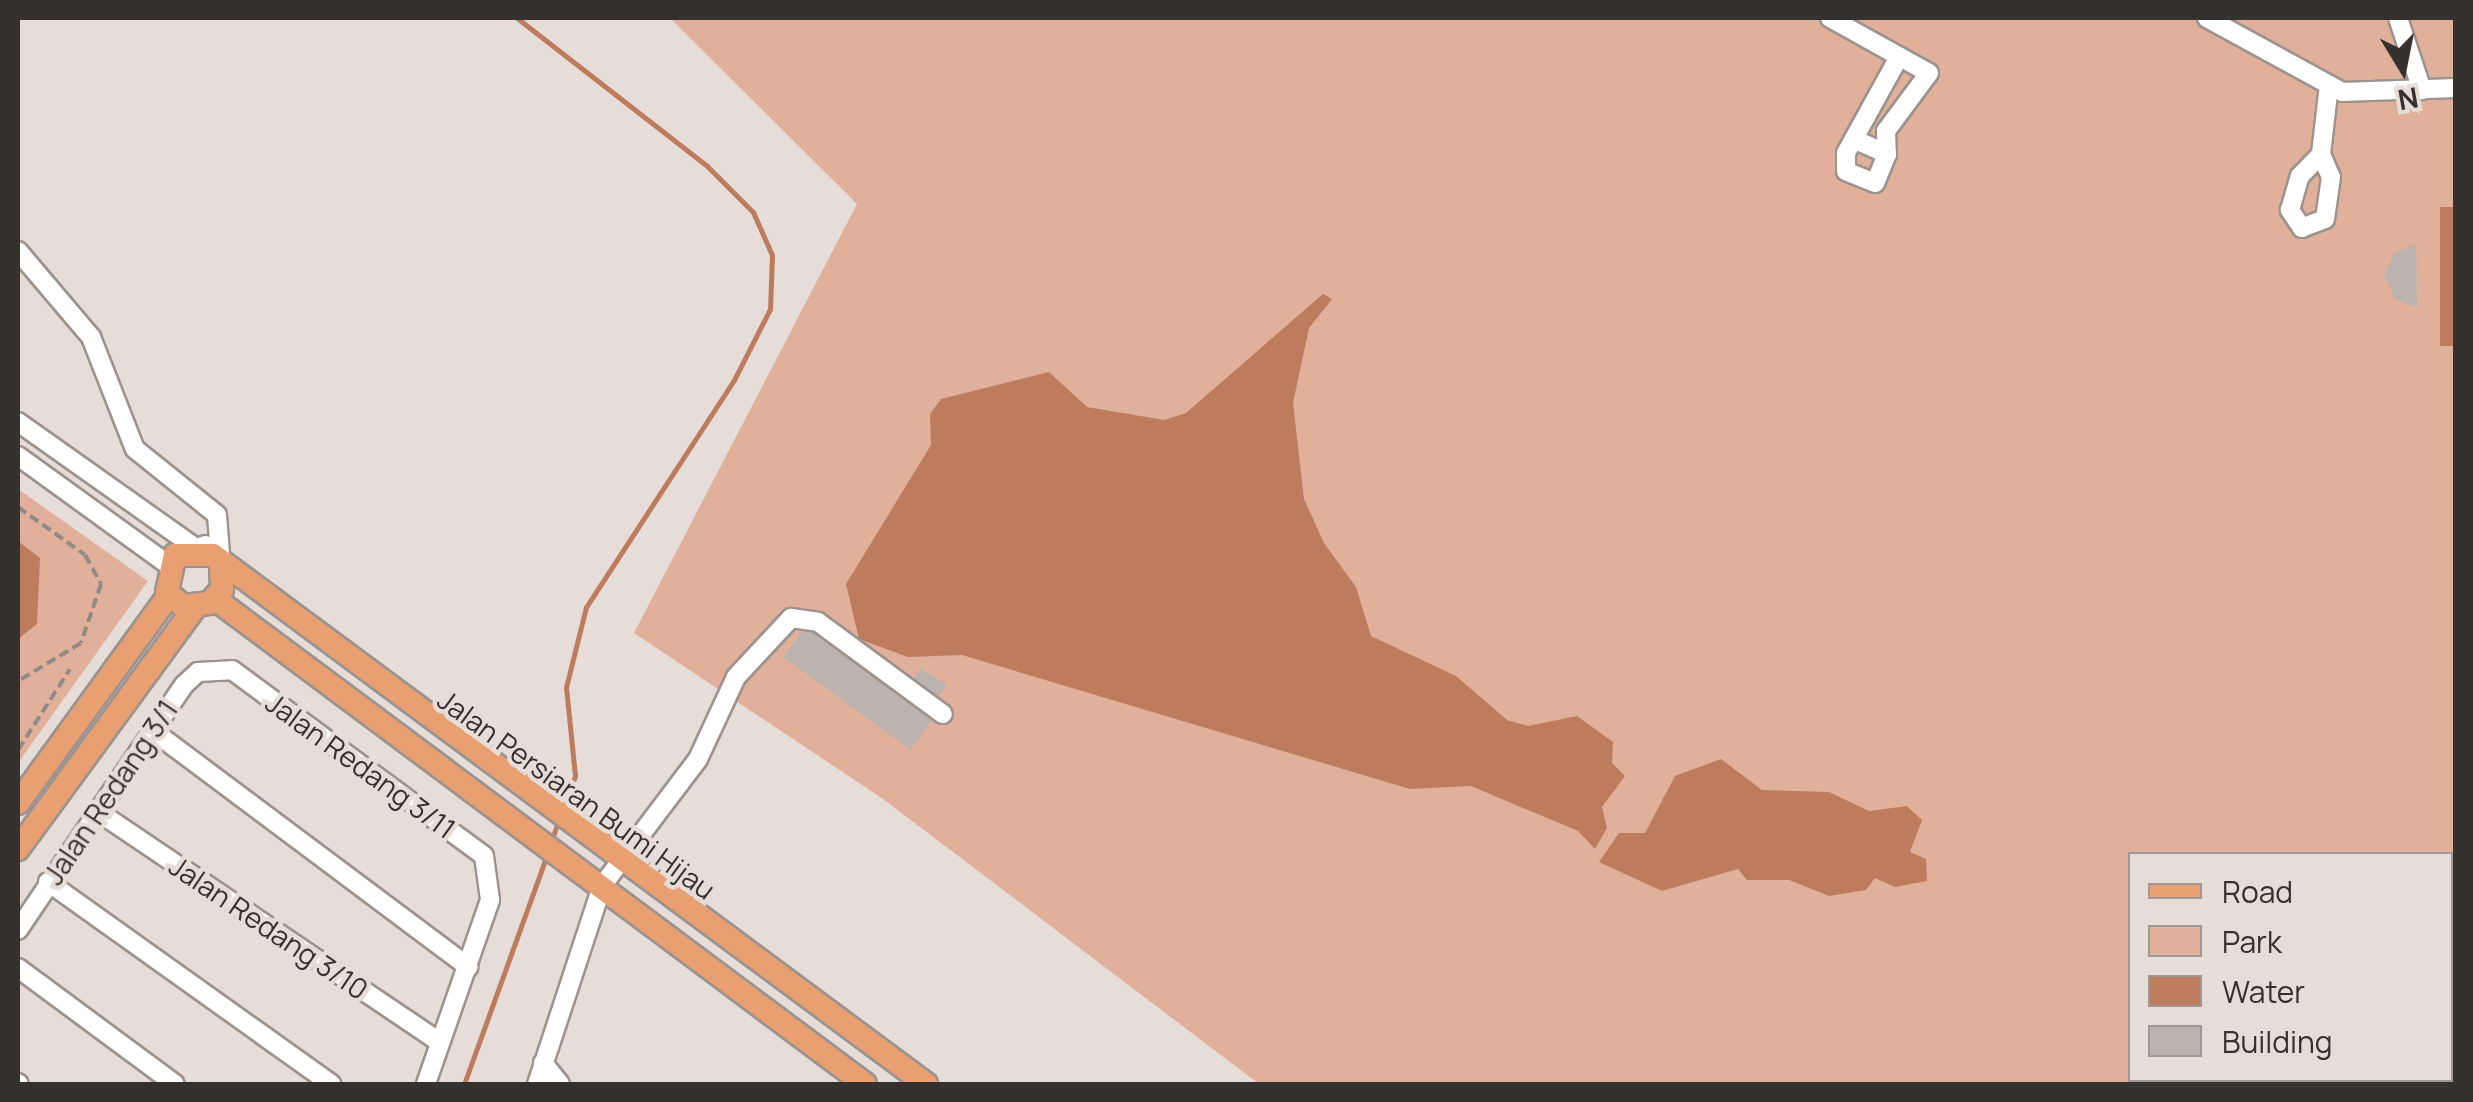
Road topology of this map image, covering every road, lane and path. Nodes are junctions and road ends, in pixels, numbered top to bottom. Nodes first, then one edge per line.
1 (1830, 18) edge
2 (2207, 18) edge
3 (2398, 18) edge
4 (1899, 57) junction
5 (2328, 85) junction
6 (2456, 88) edge
7 (2422, 90) junction
8 (1858, 141) junction
9 (1887, 154) junction
10 (2321, 154) dead end
11 (18, 250) edge
12 (18, 422) edge
13 (18, 456) edge
14 (134, 504) junction
15 (18, 507) edge
16 (118, 528) junction
17 (205, 545) junction
18 (167, 564) junction
19 (221, 567) junction
20 (170, 594) junction
21 (205, 603) junction
22 (215, 667) joint
23 (70, 669) dead end
24 (18, 681) edge
25 (942, 714) dead end
26 (153, 731) junction
27 (18, 750) edge
28 (18, 803) edge
29 (98, 811) junction
30 (18, 847) edge
31 (620, 864) junction
32 (48, 882) junction
33 (602, 886) junction
34 (18, 930) edge
35 (468, 967) junction
36 (18, 968) edge
37 (440, 1042) junction
38 (543, 1064) junction
39 (174, 1084) edge
40 (331, 1084) edge
41 (426, 1084) edge
42 (536, 1084) edge
43 (560, 1084) edge
44 (864, 1084) edge
45 (926, 1084) edge

1 - 4 street
2 - 5 street
3 - 7 street
4 - 8 street
4 - 9 street
5 - 7 street
5 - 10 street
6 - 7 street
8 - 9 street
8 - 9 street
11 - 17 street
12 - 14 street
13 - 16 street
14 - 16 street
14 - 17 street
15 - 24 path
16 - 18 street
17 - 18 main road
17 - 19 main road, Jalan Persiaran Bumi Hijau
18 - 20 main road
19 - 21 main road
19 - 31 main road, Jalan Persiaran Bumi Hijau
20 - 21 main road, Jalan Persiaran Bumi Hijau
20 - 28 main road
21 - 30 main road
21 - 33 main road, Jalan Persiaran Bumi Hijau
22 - 26 street, Jalan Redang 3/1
22 - 35 street, Jalan Redang 3/11
23 - 27 path
25 - 31 street
26 - 29 street, Jalan Redang 3/1
26 - 35 street
29 - 32 street, Jalan Redang 3/1
29 - 37 street, Jalan Redang 3/10
31 - 33 street
31 - 45 main road, Jalan Persiaran Bumi Hijau
32 - 34 street, Jalan Redang 3/1
32 - 40 street
33 - 38 street
33 - 44 main road, Jalan Persiaran Bumi Hijau
35 - 37 street
36 - 39 street
37 - 41 street
38 - 42 street
38 - 43 street

